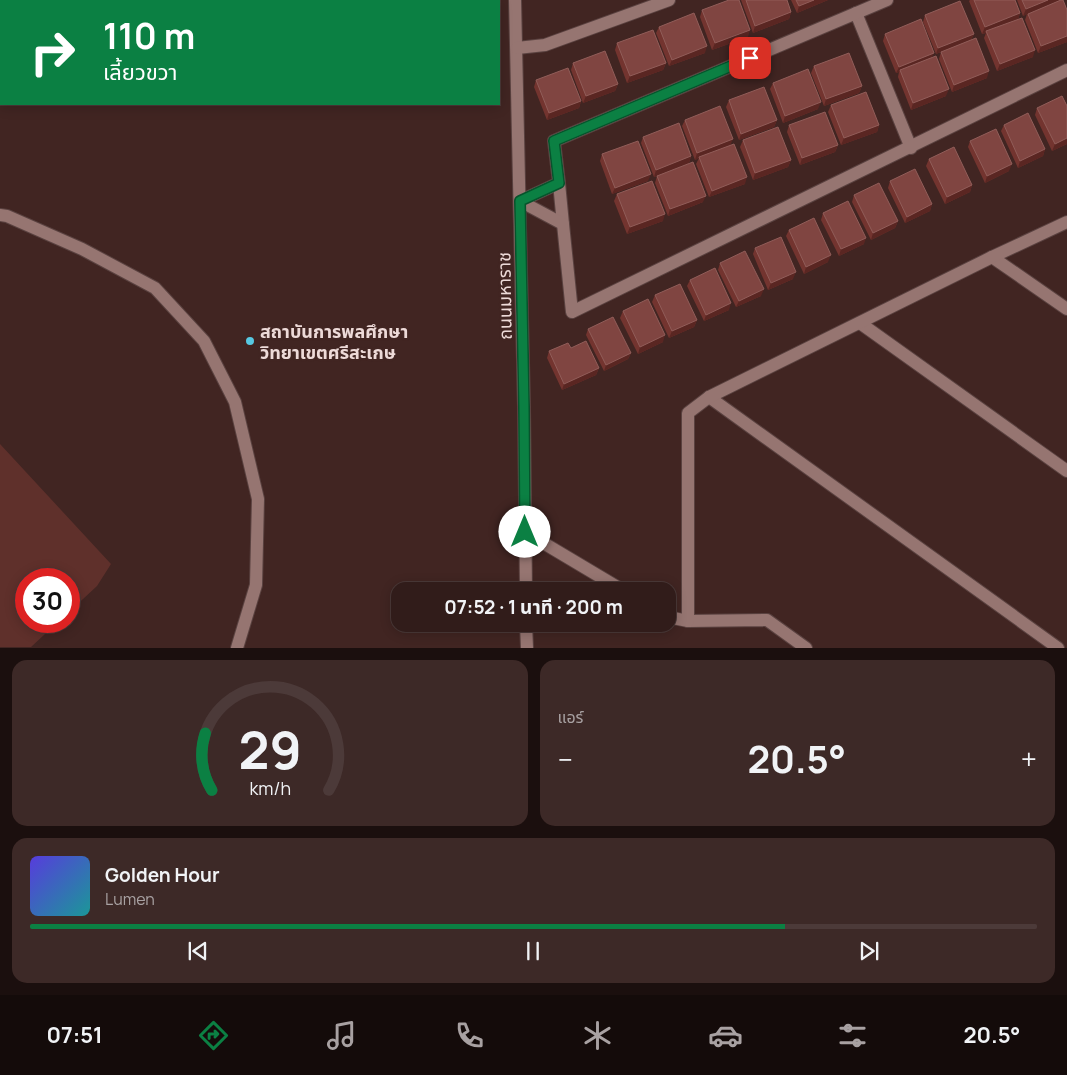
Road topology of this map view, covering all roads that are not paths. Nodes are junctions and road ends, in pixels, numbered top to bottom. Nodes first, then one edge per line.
1 (515, 0) edge
2 (669, 0) edge
3 (886, 0) edge
4 (856, 13) junction
5 (517, 48) junction
6 (1067, 70) edge
7 (910, 148) junction
8 (559, 183) junction
9 (520, 201) junction
10 (0, 215) edge
11 (1067, 222) edge
12 (563, 224) junction
13 (992, 257) junction
14 (1067, 309) edge
15 (860, 323) junction
16 (708, 397) junction
17 (1067, 471) edge
18 (525, 532) junction
19 (526, 582) edge
20 (609, 582) edge
21 (676, 618) edge
22 (688, 620) junction
23 (526, 632) edge
24 (238, 648) edge
25 (527, 648) edge
26 (806, 648) edge
27 (1058, 648) edge

1 - 5 street, ถนนมหาราช
2 - 5 street
3 - 4 street
4 - 7 street
4 - 8 street
5 - 9 street, ถนนมหาราช
6 - 7 street
7 - 12 street
8 - 9 street
8 - 12 street
9 - 12 street
9 - 18 street, ถนนมหาราช
10 - 24 street
11 - 13 street
13 - 14 street
13 - 15 street
15 - 16 street
15 - 17 street
16 - 22 street
16 - 27 street
18 - 19 street, ถนนมหาราช
18 - 20 street
21 - 22 street
22 - 26 street
23 - 25 street

